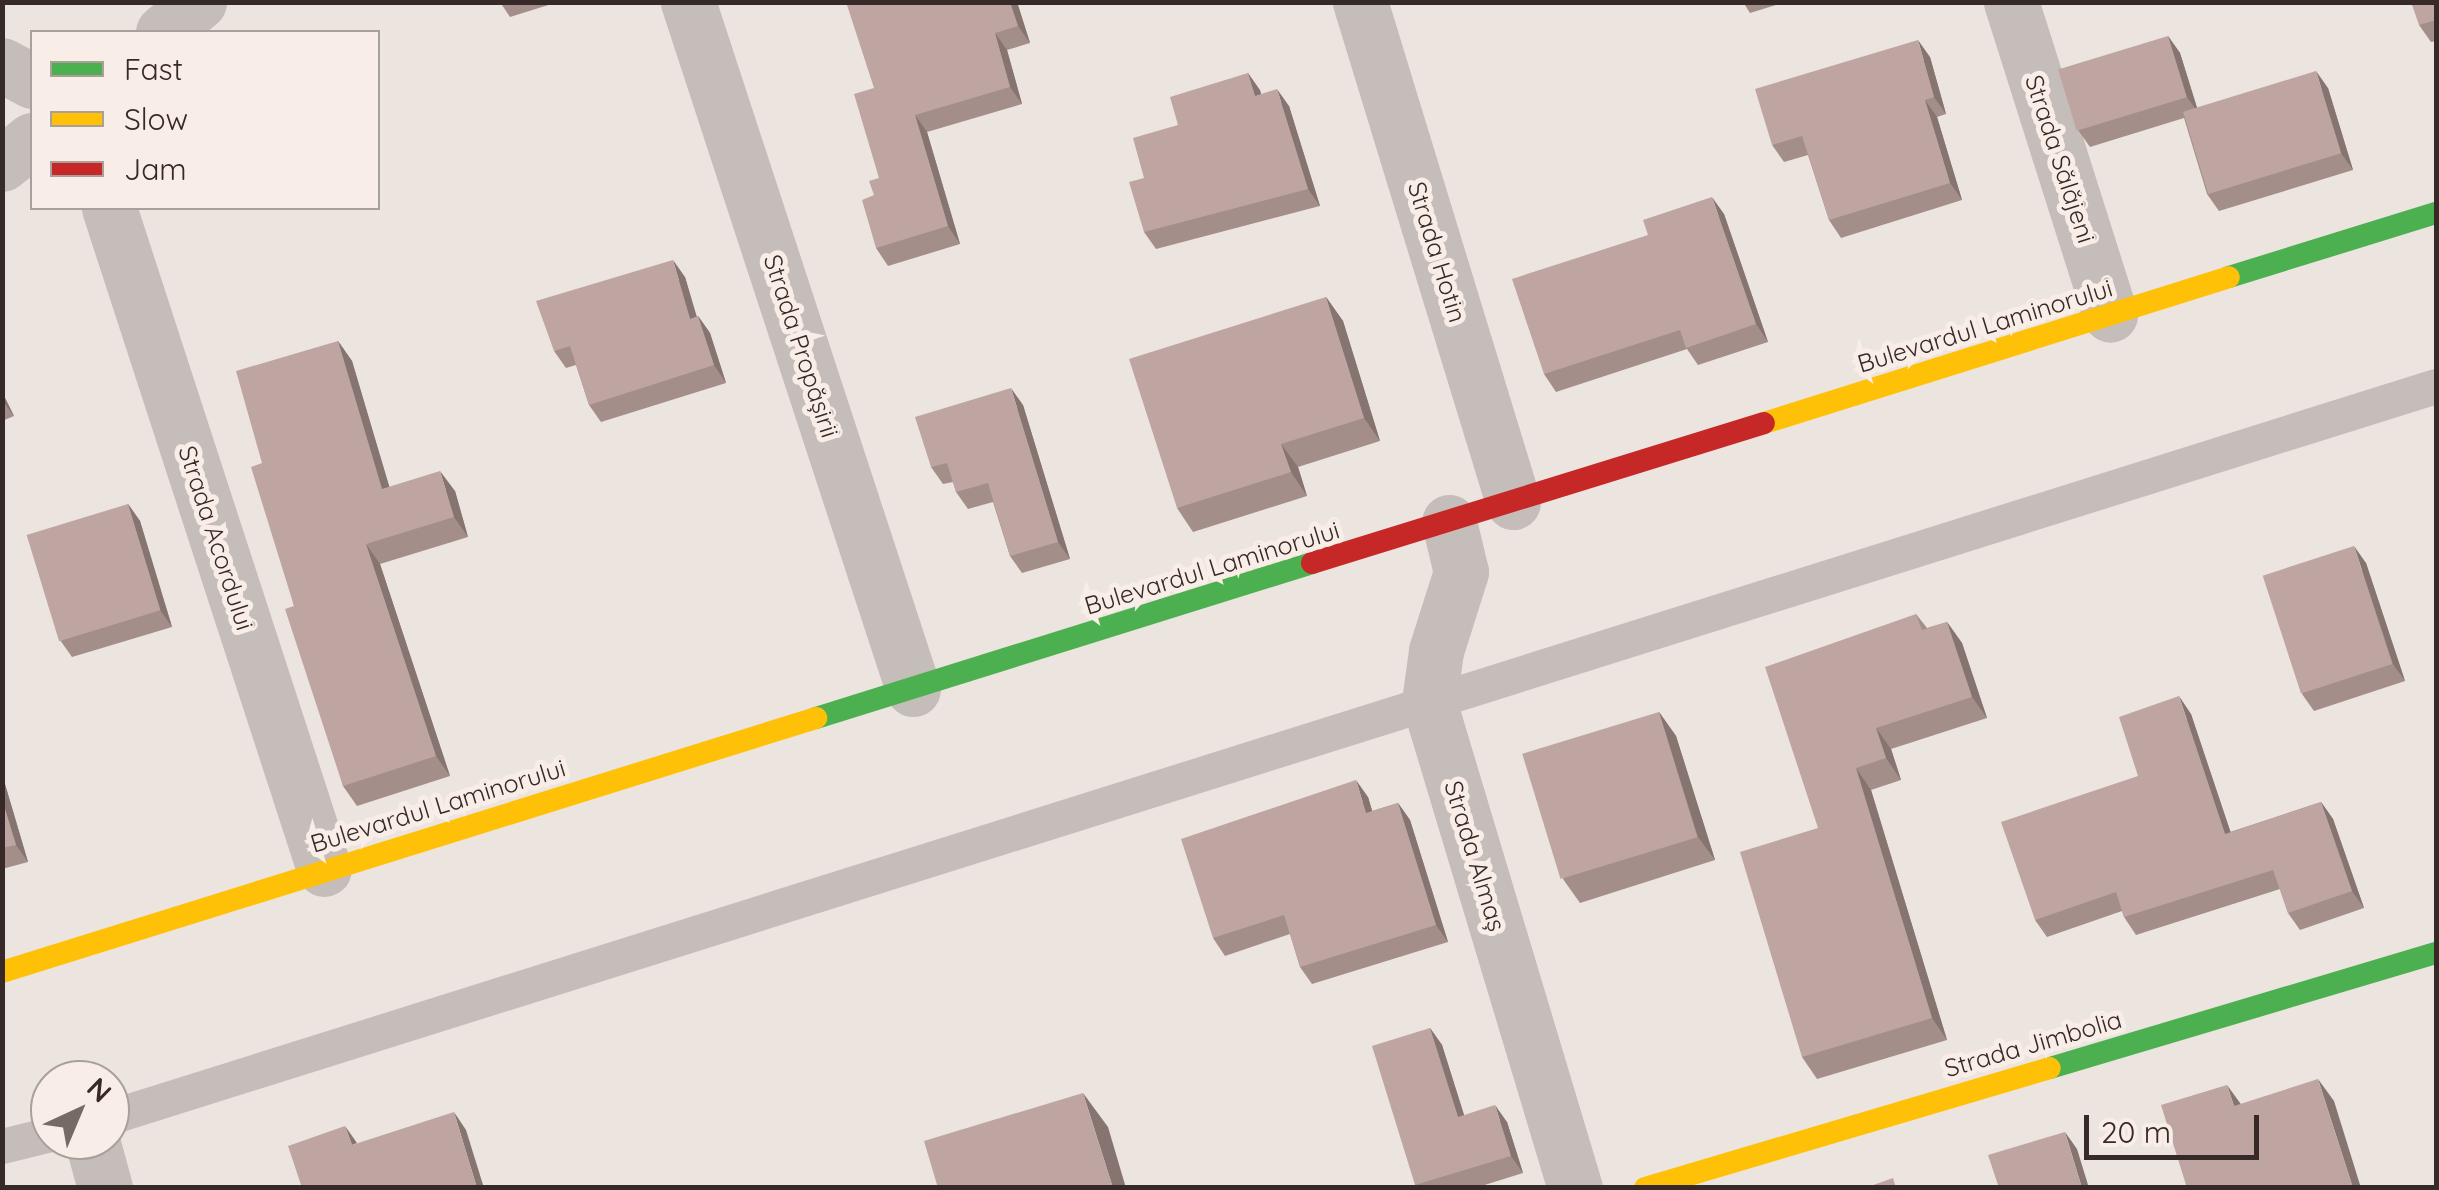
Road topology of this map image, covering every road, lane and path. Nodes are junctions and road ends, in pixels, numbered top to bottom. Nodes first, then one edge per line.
1 (199, 2) edge
2 (688, 2) edge
3 (1360, 2) edge
4 (2011, 2) edge
5 (165, 30) edge
6 (2, 65) edge
7 (30, 81) edge
8 (30, 142) edge
9 (2, 164) edge
10 (110, 210) edge
11 (2436, 214) edge
12 (2110, 315) junction
13 (2436, 386) edge
14 (1514, 502) junction
15 (1449, 522) junction
16 (913, 690) junction
17 (1428, 702) junction
18 (324, 869) junction
19 (2436, 954) edge
20 (2, 972) edge
21 (130, 1111) edge
22 (30, 1139) edge
23 (2, 1146) edge
24 (97, 1160) edge
25 (105, 1188) edge
26 (1575, 1188) edge
27 (1645, 1188) edge

1 - 5 street
2 - 16 street, Strada Propășirii
3 - 14 street, Strada Hotin
4 - 12 street, Strada Sălăjeni
6 - 7 street
8 - 9 street
10 - 18 street, Strada Acordului
11 - 12 street, Bulevardul Laminorului
12 - 14 street, Bulevardul Laminorului
13 - 17 lane
14 - 15 street, Bulevardul Laminorului
15 - 16 street, Bulevardul Laminorului
15 - 17 street, Strada Almaș
16 - 18 street, Bulevardul Laminorului
17 - 21 lane
17 - 26 street, Strada Almaș
18 - 20 street, Bulevardul Laminorului
19 - 27 street, Strada Jimbolia
22 - 23 lane
24 - 25 street

